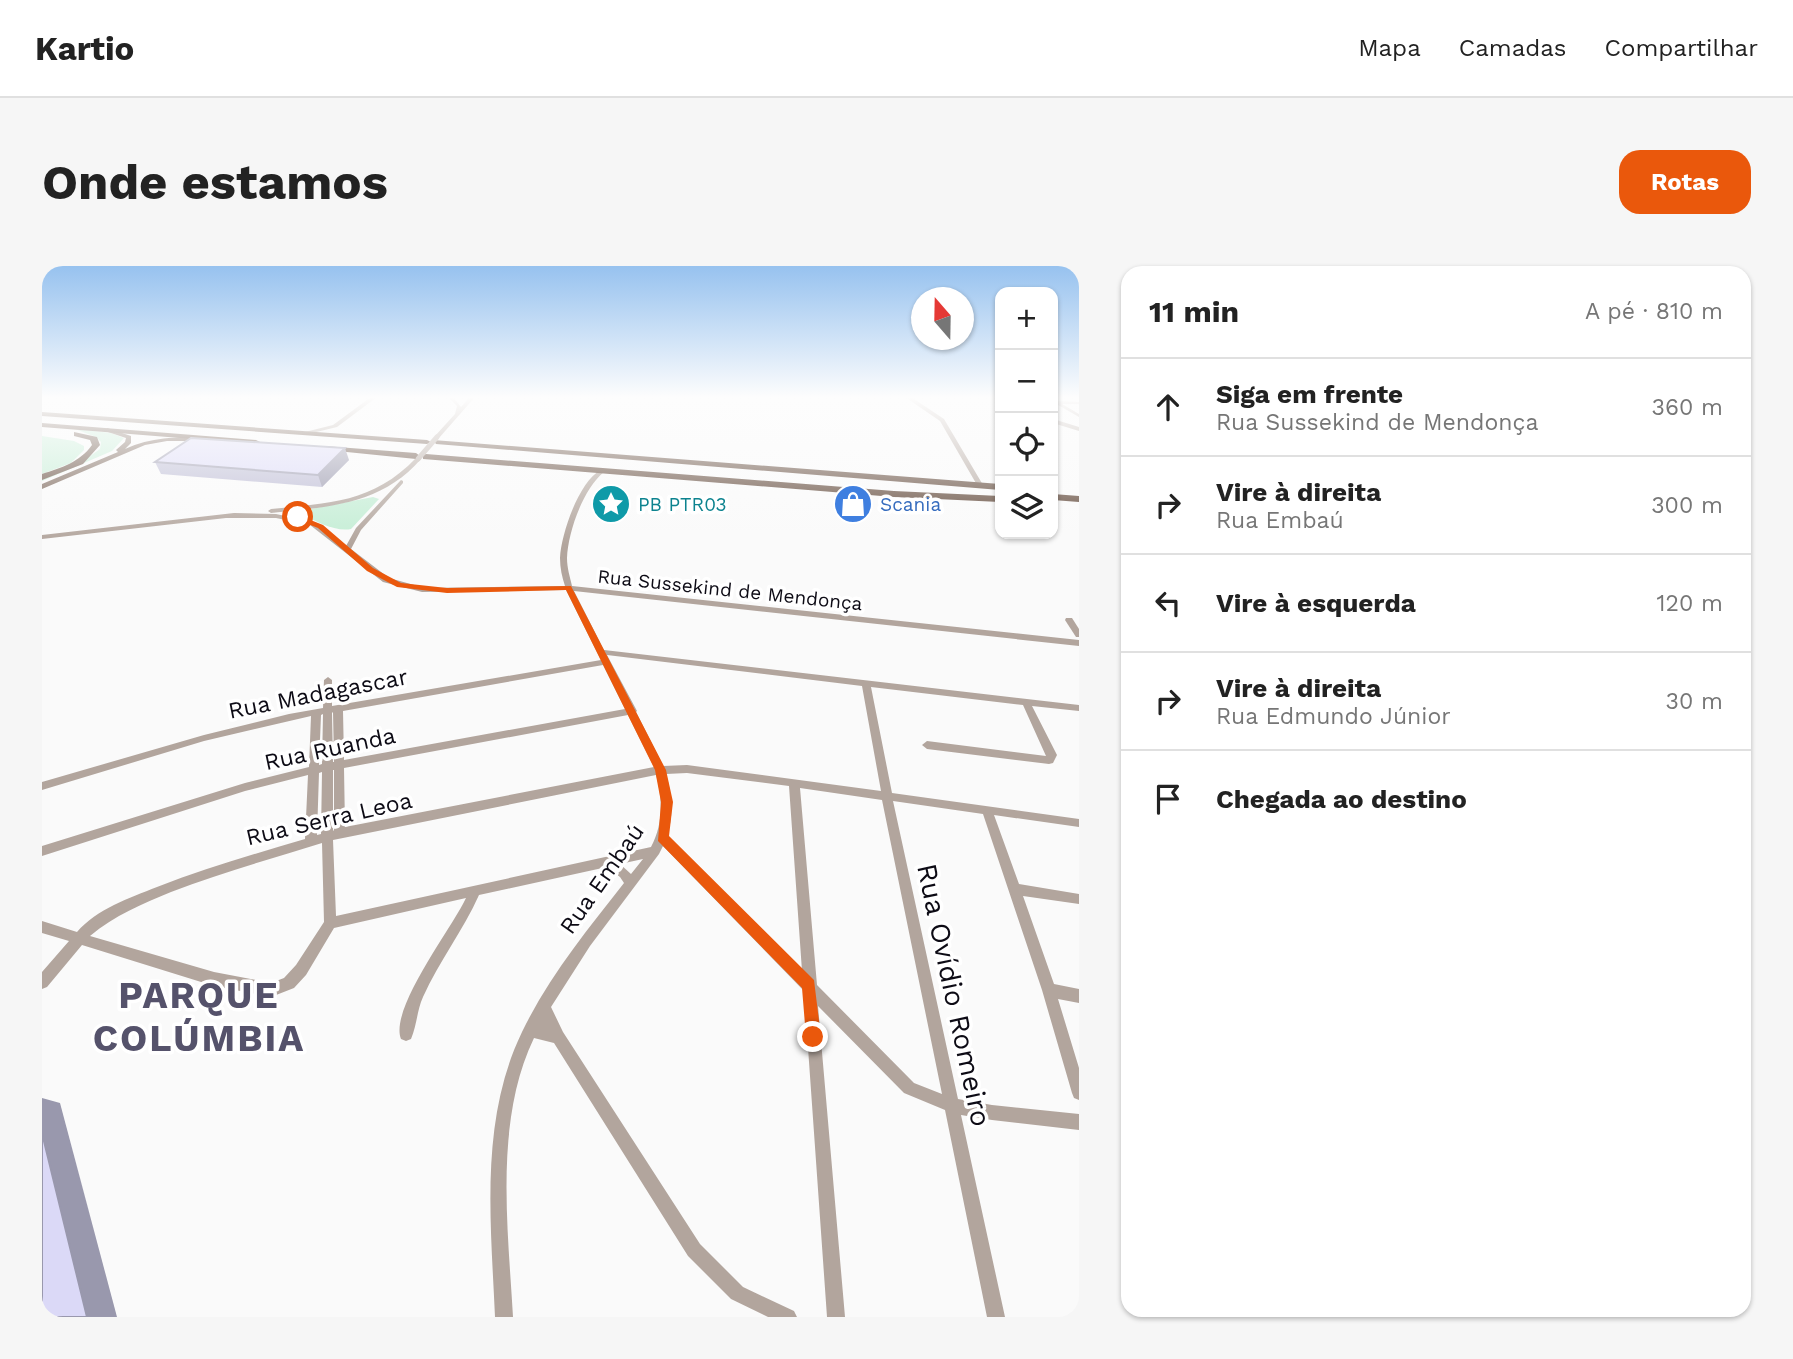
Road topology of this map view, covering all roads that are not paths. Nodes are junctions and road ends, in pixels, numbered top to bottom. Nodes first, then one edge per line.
1 (95, 446) edge
2 (123, 446) edge
3 (137, 446) edge
4 (399, 446) edge
5 (411, 446) edge
6 (435, 446) edge
7 (486, 446) edge
8 (957, 446) edge
9 (319, 447) edge
10 (427, 448) junction
11 (523, 465) junction
12 (640, 468) junction
13 (769, 468) junction
14 (407, 474) junction
15 (596, 474) junction
16 (42, 477) edge
17 (875, 483) junction
18 (42, 485) edge
19 (980, 485) junction
20 (995, 486) edge
21 (1079, 493) edge
22 (995, 495) edge
23 (995, 496) edge
24 (995, 496) edge
25 (1058, 497) edge
26 (361, 498) junction
27 (1058, 499) edge
28 (1079, 501) edge
29 (384, 502) junction
30 (314, 506) junction
31 (227, 516) junction
32 (298, 519) junction
33 (358, 529) junction
34 (327, 532) junction
35 (74, 533) junction
36 (42, 536) edge
37 (347, 550) junction
38 (569, 588) junction
39 (1069, 620) dead end
40 (1079, 635) edge
41 (1079, 643) edge
42 (601, 652) junction
43 (606, 662) junction
44 (328, 680) dead end
45 (866, 682) junction
46 (1026, 702) junction
47 (1079, 708) edge
48 (334, 709) junction
49 (316, 711) junction
50 (632, 711) junction
51 (926, 745) dead end
52 (339, 766) junction
53 (327, 768) junction
54 (660, 770) junction
55 (312, 771) junction
56 (793, 784) junction
57 (42, 786) edge
58 (887, 796) junction
59 (987, 810) junction
60 (1079, 823) edge
61 (340, 834) junction
62 (327, 837) junction
63 (663, 838) junction
64 (311, 841) junction
65 (42, 851) edge
66 (655, 851) junction
67 (608, 861) junction
68 (631, 883) junction
69 (1014, 889) junction
70 (475, 891) junction
71 (1079, 899) edge
72 (330, 923) junction
73 (42, 927) edge
74 (79, 939) junction
75 (42, 982) edge
76 (809, 985) junction
77 (1049, 990) junction
78 (1079, 996) edge
79 (543, 1006) junction
80 (531, 1030) junction
81 (406, 1034) dead end
82 (558, 1037) junction
83 (1079, 1093) edge
84 (952, 1106) junction
85 (1079, 1122) edge
86 (504, 1317) edge
87 (788, 1317) edge
88 (836, 1317) edge
89 (996, 1317) edge

1 - 16 highway
2 - 18 main road
3 - 18 main road
4 - 10 highway
5 - 10 highway
6 - 10 highway
7 - 13 highway
8 - 19 street
9 - 10 highway
10 - 11 highway
10 - 12 highway
10 - 14 street
10 - 17 highway
11 - 12 highway
11 - 15 highway
12 - 23 highway
13 - 17 highway
13 - 19 highway
14 - 26 street
14 - 29 street
15 - 24 highway
15 - 38 street, Rua Embaú
17 - 22 highway
19 - 20 highway
21 - 25 highway
26 - 29 street
26 - 30 street
27 - 28 highway
29 - 33 street
30 - 31 street
30 - 32 street
31 - 32 street, Rua Sussekind de Mendonça
31 - 35 street
32 - 34 street, Rua Sussekind de Mendonça
33 - 34 street
33 - 37 street
34 - 37 street, Rua Sussekind de Mendonça
35 - 36 street
35 - 36 street
37 - 38 street, Rua Sussekind de Mendonça
38 - 41 street, Rua Sussekind de Mendonça
38 - 42 street, Rua Embaú
39 - 40 street
42 - 43 street, Rua Embaú
42 - 45 street
43 - 48 street, Rua Madagascar
43 - 50 street, Rua Embaú
44 - 48 street
45 - 46 street
45 - 58 street, Rua Ovídio Romeiro
46 - 47 street
46 - 51 street
48 - 49 street, Rua Madagascar
48 - 52 street
48 - 53 street
49 - 55 street
49 - 57 street, Rua Madagascar
50 - 52 street, Rua Ruanda
50 - 54 street, Rua Embaú
52 - 53 street, Rua Ruanda
52 - 61 street
53 - 55 street, Rua Ruanda
53 - 62 street
54 - 56 street, Rua Serra Leoa
54 - 61 street, Rua Serra Leoa
54 - 63 street, Rua Embaú
55 - 64 street
55 - 65 street, Rua Ruanda
56 - 58 street, Rua Serra Leoa
56 - 76 street
58 - 59 street, Rua Serra Leoa
58 - 84 street, Rua Ovídio Romeiro
59 - 60 street, Rua Serra Leoa
59 - 69 street
61 - 62 street, Rua Serra Leoa
62 - 64 street, Rua Serra Leoa
62 - 72 street
63 - 66 street, Rua Embaú
63 - 76 street
64 - 74 street, Rua Serra Leoa
66 - 67 street
66 - 68 street, Rua Embaú
67 - 68 street
67 - 70 street
68 - 79 street, Rua Embaú
69 - 71 street
69 - 77 street
70 - 72 street
70 - 81 street
72 - 74 street
73 - 74 street
74 - 75 street, Rua Serra Leoa
76 - 84 street
76 - 88 street
77 - 78 street
77 - 83 street
79 - 80 street, Rua Embaú
79 - 82 street
80 - 82 street
80 - 86 street, Rua Embaú
82 - 87 street
84 - 85 street
84 - 89 street, Rua Ovídio Romeiro

